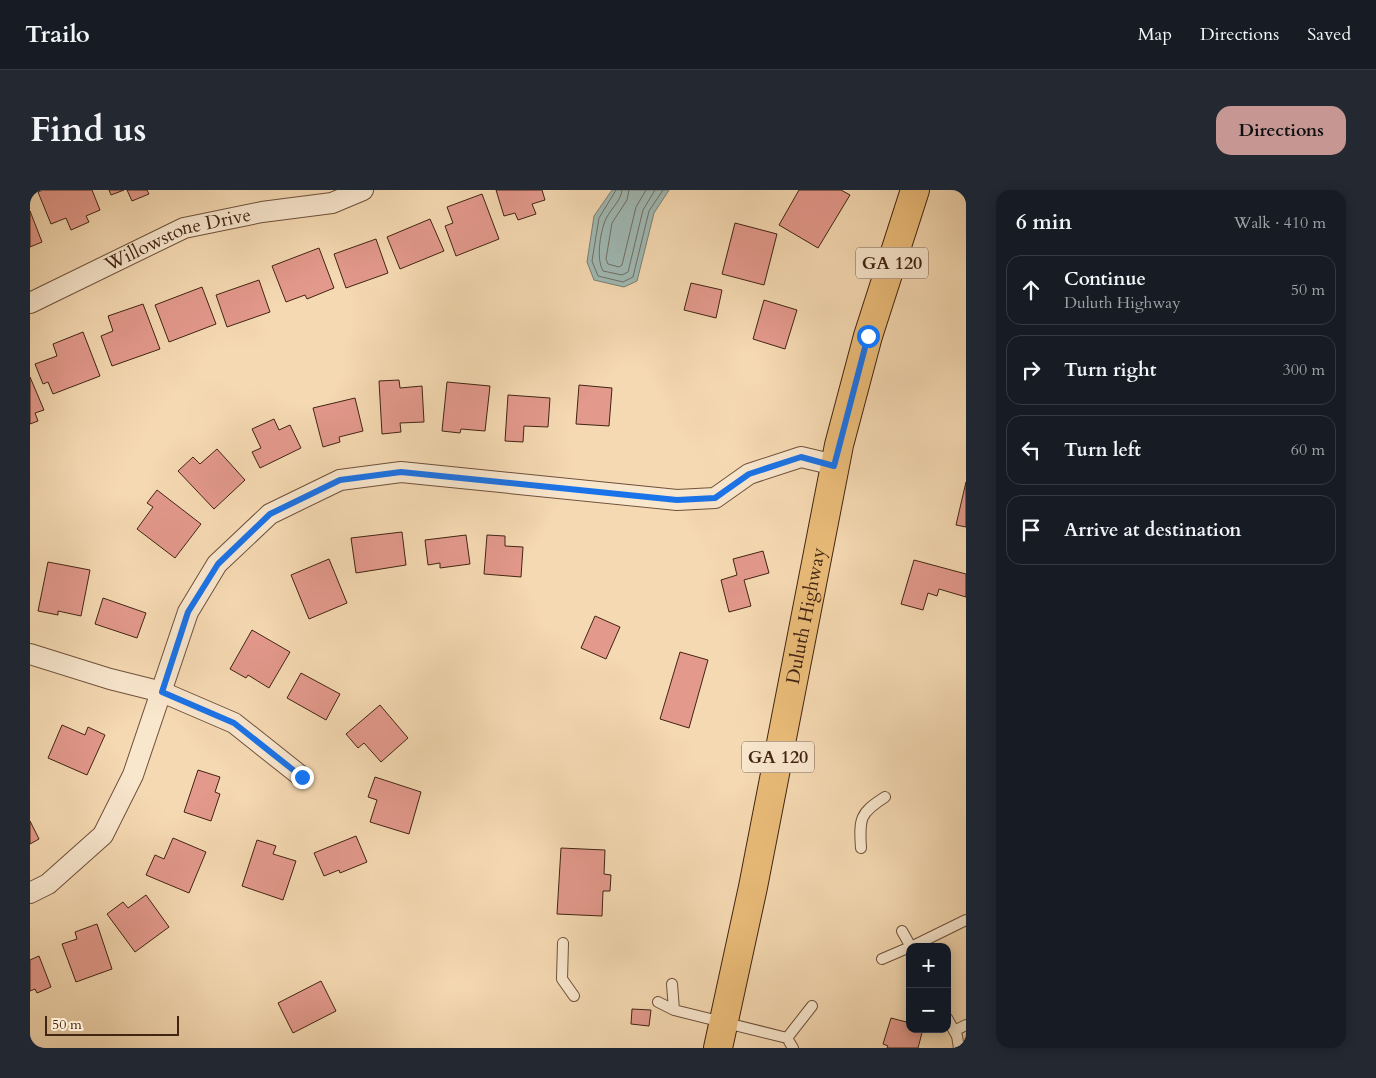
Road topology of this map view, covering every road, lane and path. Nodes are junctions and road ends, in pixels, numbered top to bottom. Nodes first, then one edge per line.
1 (363, 190) edge
2 (915, 190) edge
3 (30, 303) edge
4 (834, 466) junction
5 (30, 654) edge
6 (162, 692) junction
7 (302, 777) dead end
8 (885, 797) dead end
9 (861, 848) dead end
10 (30, 892) edge
11 (966, 920) edge
12 (902, 931) dead end
13 (563, 943) dead end
14 (908, 943) edge
15 (918, 943) edge
16 (906, 949) edge
17 (882, 959) dead end
18 (672, 984) dead end
19 (574, 996) dead end
20 (658, 1002) dead end
21 (812, 1006) dead end
22 (674, 1010) junction
23 (951, 1025) edge
24 (966, 1025) edge
25 (954, 1031) junction
26 (721, 1036) edge
27 (787, 1038) junction
28 (794, 1048) edge
29 (959, 1048) edge

1 - 3 street, Willowstone Drive
2 - 4 main road, Duluth Highway / GA 120
4 - 6 street
4 - 26 main road, Duluth Highway / GA 120
5 - 6 street
6 - 7 street
6 - 10 street
8 - 9 lane
11 - 15 lane
12 - 14 lane
13 - 19 lane
16 - 17 lane
18 - 22 lane
20 - 22 lane
21 - 27 lane
22 - 26 lane
23 - 25 lane
24 - 25 lane
25 - 29 lane
26 - 27 lane
27 - 28 lane

